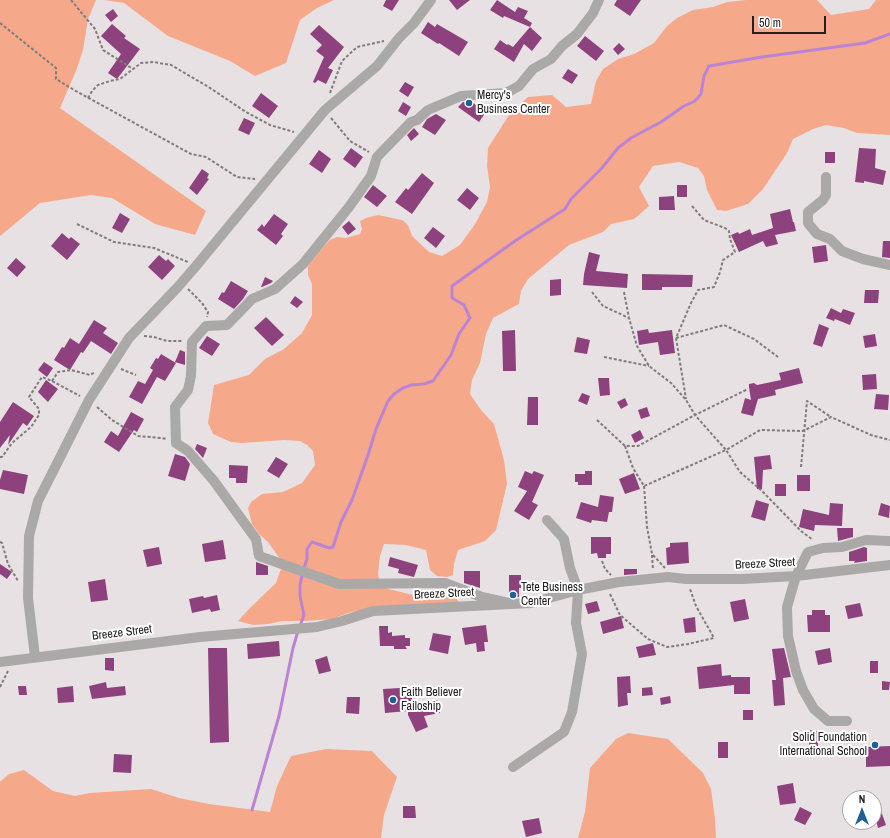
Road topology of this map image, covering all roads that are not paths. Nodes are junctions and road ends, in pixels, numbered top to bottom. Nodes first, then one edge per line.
1 (430, 0) edge
2 (599, 0) edge
3 (826, 177) dead end
4 (890, 265) edge
5 (547, 520) dead end
6 (890, 540) edge
7 (890, 565) edge
8 (796, 576) junction
9 (578, 590) junction
10 (513, 604) junction
11 (35, 657) junction
12 (0, 662) edge
13 (847, 721) dead end
14 (513, 767) dead end

1 - 11 street
2 - 10 street
3 - 4 street
5 - 9 street
6 - 8 street
7 - 8 street, Breeze Street
8 - 9 street, Breeze Street
8 - 13 street
9 - 10 street, Breeze Street
9 - 14 street
10 - 11 street, Breeze Street
11 - 12 street, Breeze Street

